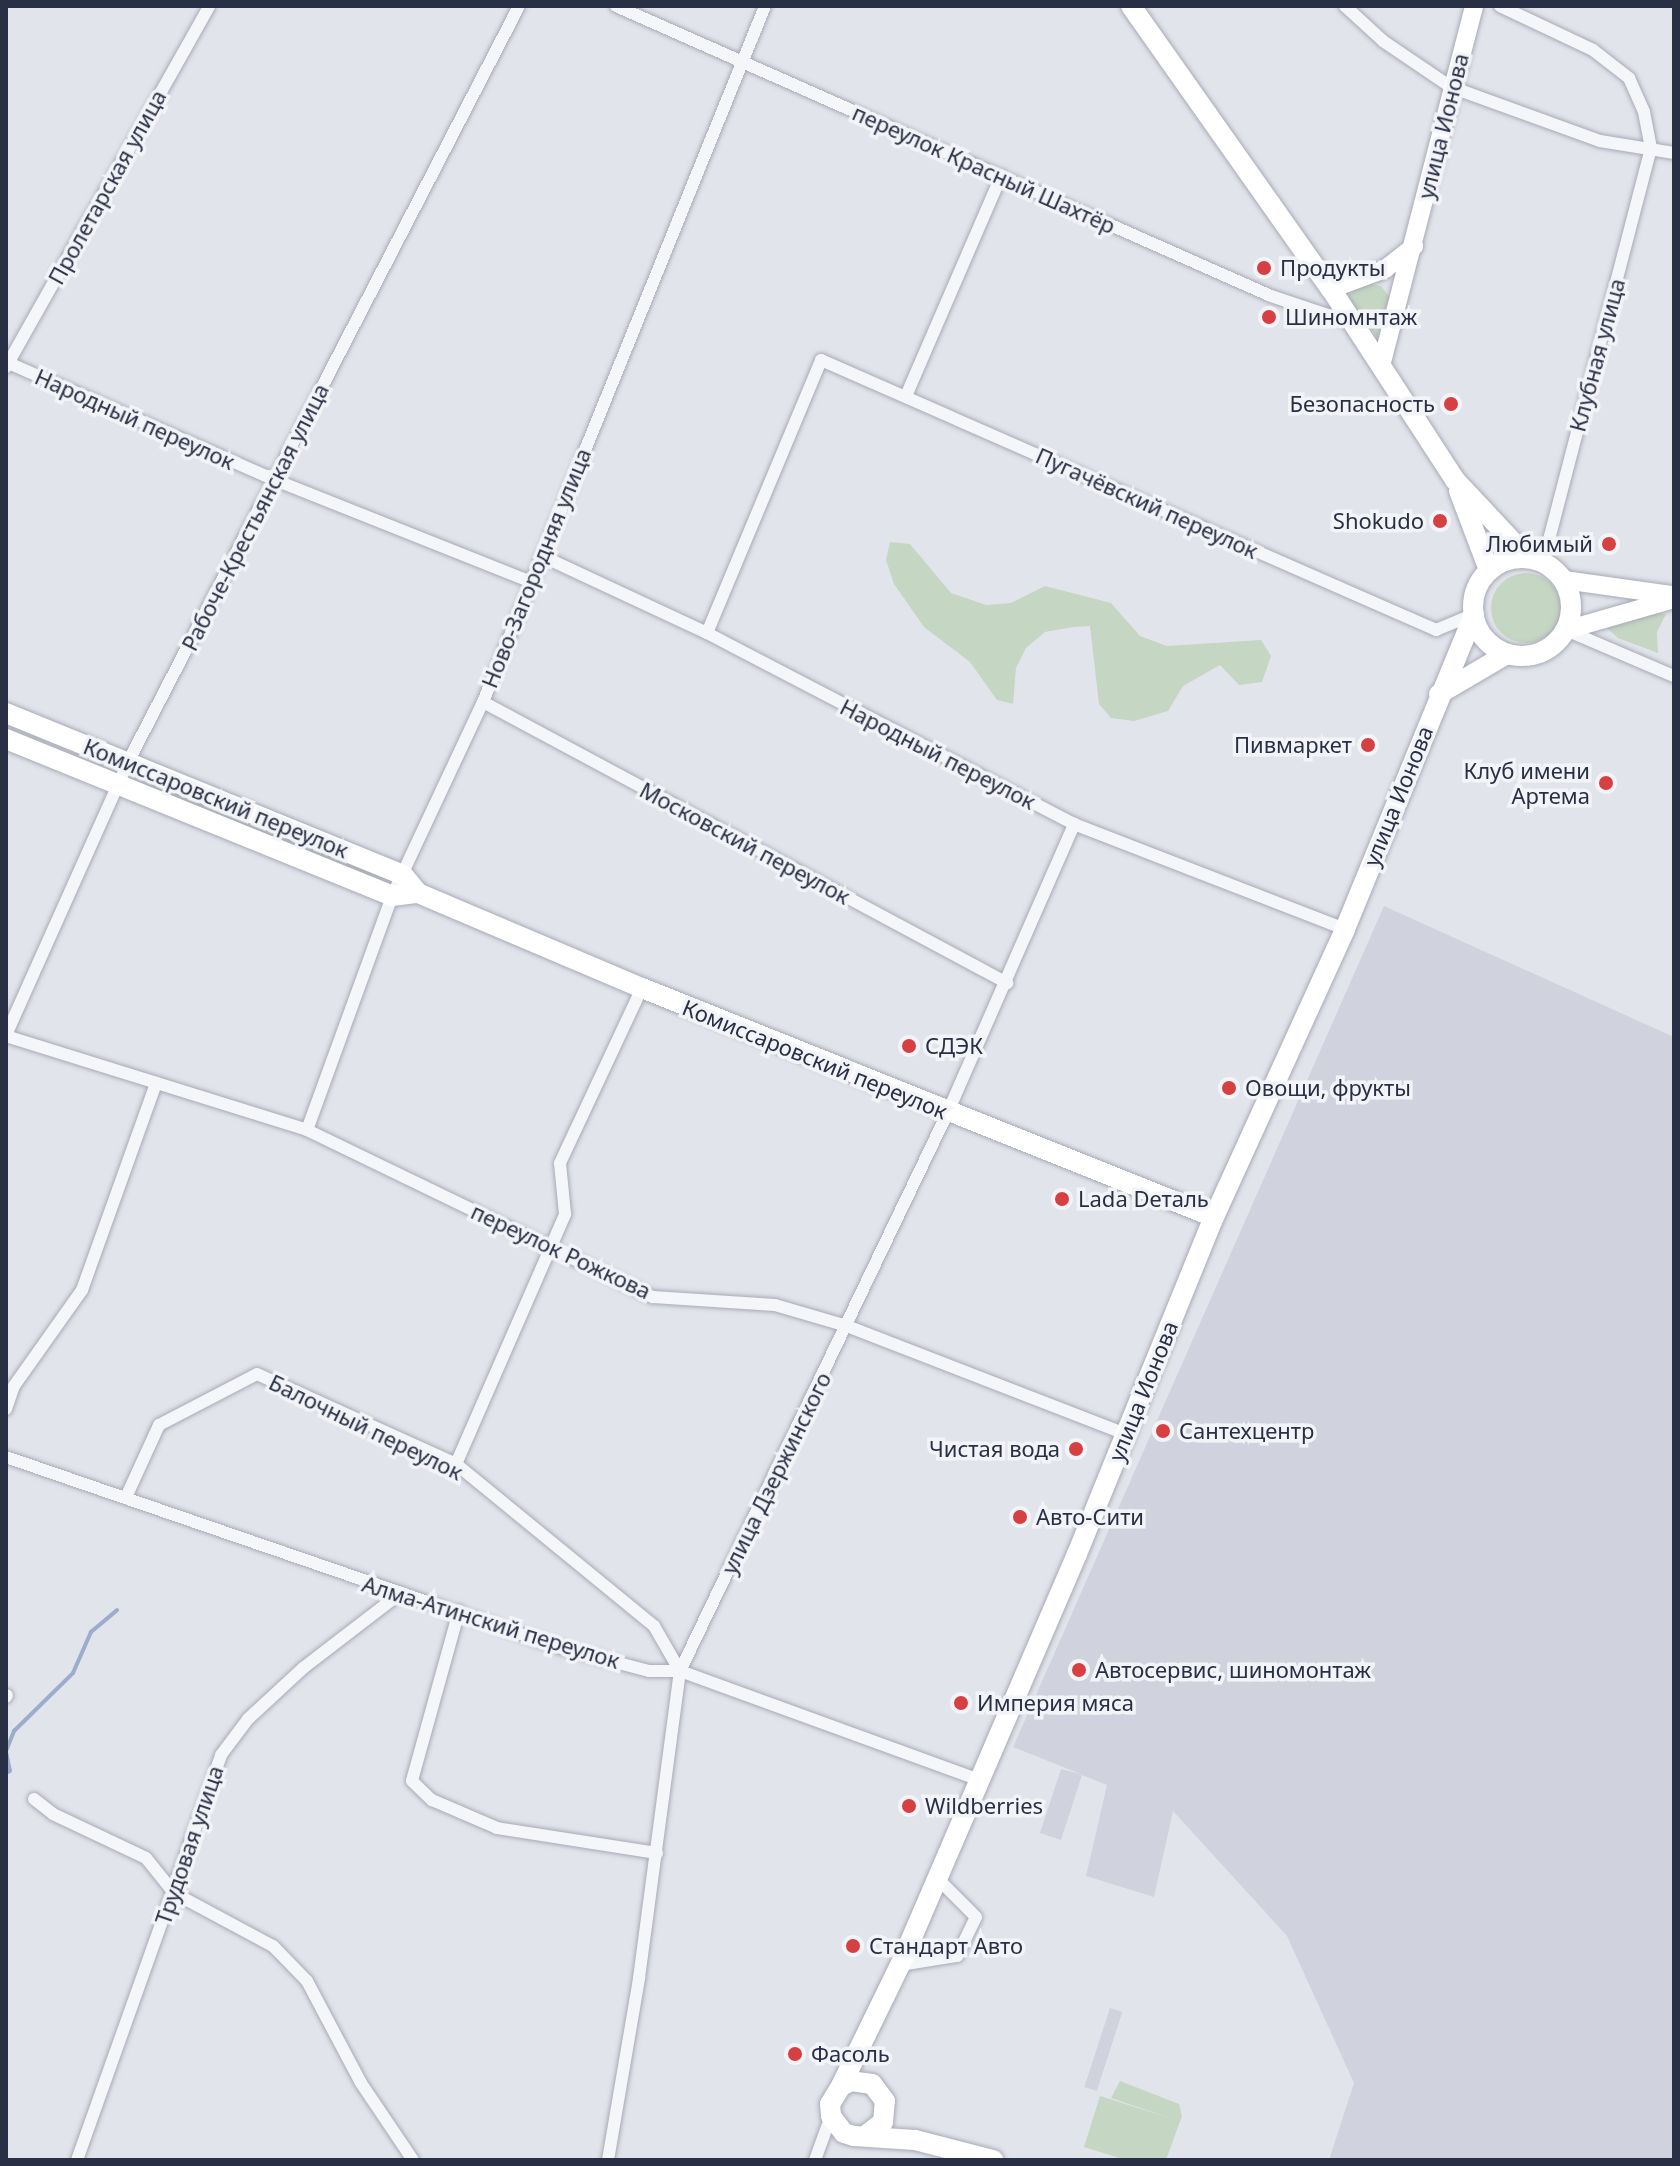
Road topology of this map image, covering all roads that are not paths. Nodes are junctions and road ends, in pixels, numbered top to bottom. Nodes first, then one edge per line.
1 (209, 6) edge
2 (519, 6) edge
3 (616, 6) edge
4 (765, 6) edge
5 (1131, 6) edge
6 (1345, 6) edge
7 (1474, 6) edge
8 (1500, 6) edge
9 (741, 61) junction
10 (1451, 87) junction
11 (1651, 148) junction
12 (1674, 153) edge
13 (1001, 176) junction
14 (1414, 246) junction
15 (1331, 289) junction
16 (1355, 324) junction
17 (7, 364) edge
18 (1381, 366) junction
19 (906, 396) junction
20 (275, 480) junction
21 (1455, 480) junction
22 (542, 556) junction
23 (1535, 560) junction
24 (1489, 570) junction
25 (1564, 580) junction
26 (531, 582) junction
27 (1674, 597) edge
28 (1474, 614) junction
29 (1566, 630) junction
30 (707, 633) junction
31 (1507, 654) junction
32 (1674, 676) edge
33 (1439, 694) junction
34 (483, 702) junction
35 (6, 713) edge
36 (6, 739) edge
37 (128, 762) junction
38 (119, 786) junction
39 (1074, 824) junction
40 (403, 875) junction
41 (418, 893) junction
42 (392, 896) junction
43 (1345, 929) junction
44 (1007, 983) junction
45 (642, 988) junction
46 (6, 1035) edge
47 (156, 1083) junction
48 (947, 1114) junction
49 (307, 1130) junction
50 (1214, 1217) junction
51 (550, 1247) junction
52 (847, 1326) junction
53 (6, 1409) edge
54 (1125, 1434) junction
55 (6, 1457) edge
56 (456, 1464) junction
57 (127, 1495) junction
58 (398, 1595) junction
59 (459, 1611) junction
60 (680, 1671) junction
61 (977, 1779) junction
62 (34, 1799) dead end
63 (657, 1853) junction
64 (937, 1878) junction
65 (174, 1893) junction
66 (900, 1965) junction
67 (882, 2004) junction
68 (841, 2086) junction
69 (883, 2096) junction
70 (831, 2116) junction
71 (844, 2133) junction
72 (865, 2136) junction
73 (915, 2140) junction
74 (817, 2155) edge
75 (77, 2160) edge
76 (413, 2160) edge
77 (608, 2160) edge
78 (993, 2160) edge

1 - 17 street, Пролетарская улица
2 - 20 street, Рабоче-Крестьянская улица
3 - 9 street, переулок Красный Шахтёр
4 - 9 street, Ново-Загородняя улица
5 - 15 main road
6 - 10 street
7 - 10 main road, улица Ионова
8 - 11 street
9 - 13 street, переулок Красный Шахтёр
9 - 22 street, Ново-Загородняя улица
10 - 11 street
10 - 14 main road, улица Ионова
11 - 12 street
11 - 23 street, Клубная улица
13 - 16 street, переулок Красный Шахтёр
13 - 19 street
14 - 15 main road
14 - 18 main road, улица Ионова
15 - 16 main road
16 - 18 main road
17 - 20 street, Народный переулок
18 - 21 main road
19 - 28 street, Пугачёвский переулок
19 - 30 street, Пугачёвский переулок
20 - 26 street, Народный переулок
20 - 37 street, Рабоче-Крестьянская улица
21 - 23 main road
21 - 24 main road
22 - 26 street, Ново-Загородняя улица
22 - 30 street, Народный переулок
23 - 24 main road
23 - 25 main road
24 - 28 main road
25 - 27 main road
25 - 29 main road
26 - 34 street, Ново-Загородняя улица
27 - 29 main road
28 - 31 main road
28 - 33 main road, улица Ионова
29 - 31 main road
29 - 32 street
30 - 39 street, Народный переулок
31 - 33 main road
33 - 43 main road, улица Ионова
34 - 40 street, Ново-Загородняя улица
34 - 44 street, Московский переулок
35 - 37 main road, Комиссаровский переулок
36 - 38 main road, Комиссаровский переулок
37 - 38 street, Рабоче-Крестьянская улица
37 - 40 main road, Комиссаровский переулок
38 - 42 main road, Комиссаровский переулок
38 - 46 street, Рабоче-Крестьянская улица
39 - 43 street, Народный переулок
39 - 44 street, улица Дзержинского
40 - 41 main road, Комиссаровский переулок
40 - 42 street, Ново-Загородняя улица
41 - 42 main road, Комиссаровский переулок
41 - 45 main road, Комиссаровский переулок
42 - 49 street, Ново-Загородняя улица
43 - 50 main road, улица Ионова
44 - 48 street, улица Дзержинского
45 - 48 main road, Комиссаровский переулок
45 - 51 street
46 - 47 street, переулок Рожкова
47 - 49 street, переулок Рожкова
47 - 53 street
48 - 50 main road, Комиссаровский переулок
48 - 52 street, улица Дзержинского
49 - 51 street, переулок Рожкова
50 - 54 main road, улица Ионова
51 - 52 street, переулок Рожкова
51 - 56 street
52 - 54 street, переулок Рожкова
52 - 60 street, улица Дзержинского
54 - 61 main road, улица Ионова
55 - 57 street, Алма-Атинский переулок
56 - 57 street, Балочный переулок
56 - 60 street, Балочный переулок
57 - 58 street, Алма-Атинский переулок
58 - 59 street, Алма-Атинский переулок
58 - 65 street, Трудовая улица
59 - 60 street, Алма-Атинский переулок
59 - 63 street
60 - 61 street, Алма-Атинский переулок
60 - 63 street, улица Дзержинского
61 - 64 main road, улица Ионова
62 - 65 street
63 - 77 street, улица Дзержинского
64 - 66 main road, улица Ионова
64 - 66 street
65 - 75 street, Трудовая улица
65 - 76 street
66 - 67 main road, улица Ионова
67 - 68 main road, улица Ионова
67 - 69 main road
68 - 69 main road
68 - 70 main road
69 - 72 main road
69 - 73 main road
70 - 71 main road
70 - 74 street
71 - 72 main road
71 - 74 street
72 - 73 main road
73 - 78 main road

